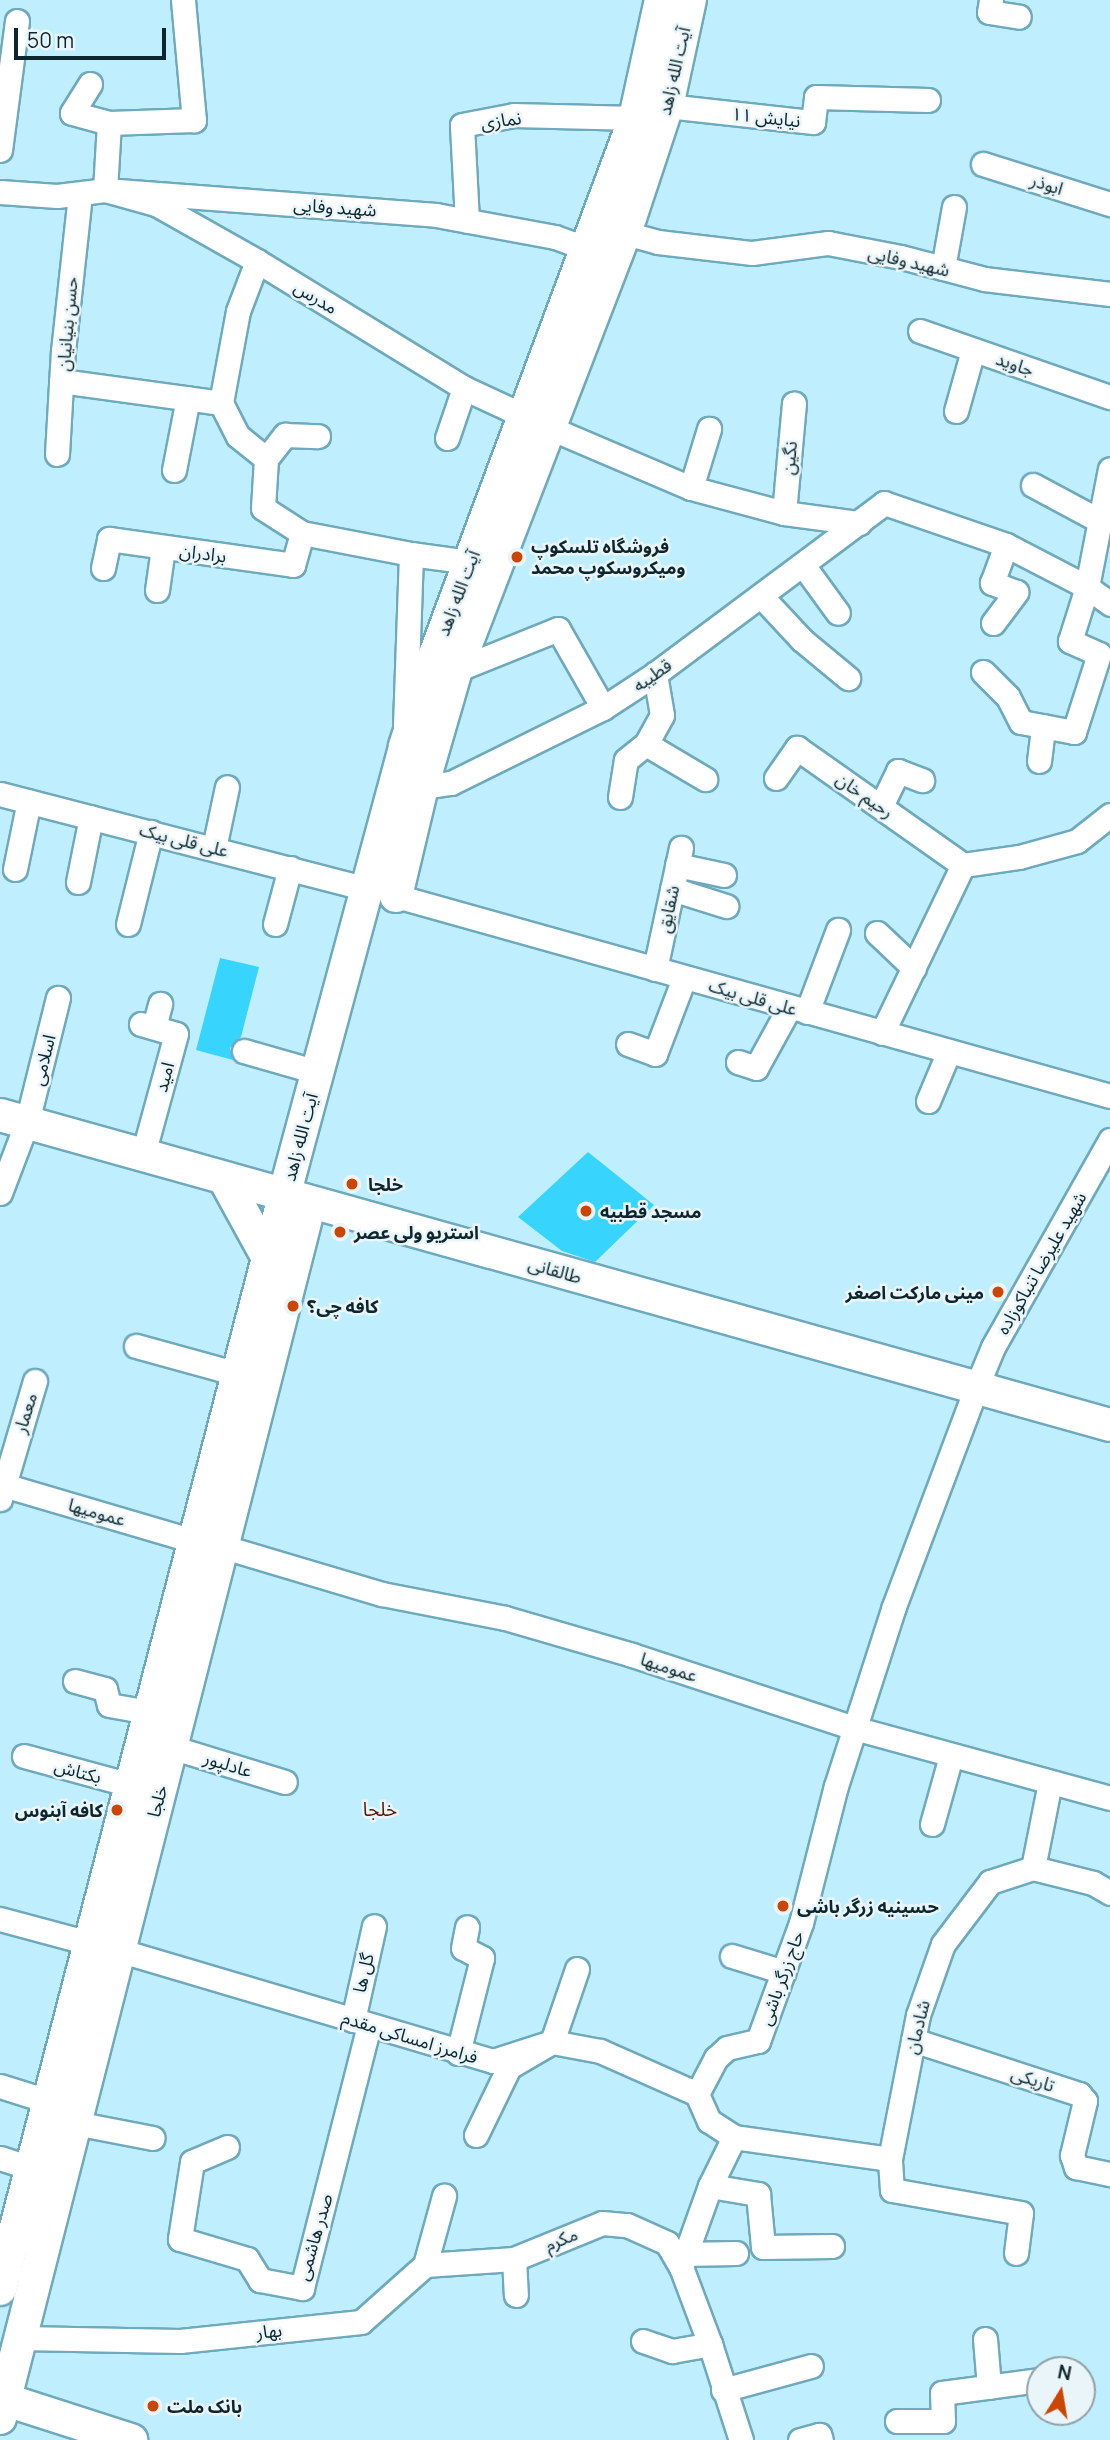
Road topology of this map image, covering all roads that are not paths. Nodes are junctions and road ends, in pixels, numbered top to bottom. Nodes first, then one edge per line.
1 (183, 0) edge
2 (661, 0) edge
3 (690, 0) edge
4 (991, 0) edge
5 (1019, 17) dead end
6 (17, 21) dead end
7 (7, 46) edge
8 (5, 79) edge
9 (90, 84) dead end
10 (928, 100) dead end
11 (667, 106) junction
12 (635, 118) junction
13 (109, 122) junction
14 (0, 150) edge
15 (983, 164) dead end
16 (105, 190) junction
17 (0, 192) edge
18 (80, 194) junction
19 (1110, 204) edge
20 (954, 207) dead end
21 (467, 220) junction
22 (625, 233) junction
23 (588, 248) junction
24 (257, 261) junction
25 (943, 268) junction
26 (1110, 294) edge
27 (920, 331) dead end
28 (973, 350) junction
29 (61, 381) junction
30 (464, 388) junction
31 (1110, 397) edge
32 (188, 398) junction
33 (221, 403) junction
34 (794, 403) dead end
35 (956, 411) dead end
36 (536, 422) junction
37 (709, 429) dead end
38 (318, 436) dead end
39 (447, 438) dead end
40 (57, 454) dead end
41 (266, 459) junction
42 (1110, 469) edge
43 (174, 470) dead end
44 (1033, 485) dead end
45 (691, 488) junction
46 (784, 513) junction
47 (1102, 522) junction
48 (859, 523) junction
49 (302, 533) junction
50 (1006, 545) junction
51 (163, 548) junction
52 (411, 554) junction
53 (470, 562) junction
54 (803, 565) junction
55 (103, 568) dead end
56 (1087, 587) junction
57 (157, 590) dead end
58 (761, 596) junction
59 (1110, 604) edge
60 (838, 613) dead end
61 (993, 623) dead end
62 (456, 670) junction
63 (984, 672) dead end
64 (655, 674) junction
65 (848, 678) dead end
66 (603, 708) junction
67 (1043, 726) junction
68 (646, 744) junction
69 (405, 746) junction
70 (1039, 761) dead end
71 (776, 778) dead end
72 (705, 779) dead end
73 (922, 780) dead end
74 (227, 787) dead end
75 (422, 787) junction
76 (0, 794) edge
77 (620, 796) dead end
78 (29, 801) junction
79 (881, 806) junction
80 (1110, 815) edge
81 (91, 817) junction
82 (151, 832) junction
83 (214, 848) junction
84 (963, 865) junction
85 (289, 868) junction
86 (15, 869) dead end
87 (724, 875) dead end
88 (78, 882) dead end
89 (671, 889) junction
90 (382, 892) junction
91 (726, 906) dead end
92 (128, 924) dead end
93 (275, 924) dead end
94 (838, 930) dead end
95 (877, 933) dead end
96 (914, 968) junction
97 (655, 969) junction
98 (684, 978) junction
99 (58, 998) dead end
100 (160, 1004) dead end
101 (798, 1010) junction
102 (882, 1033) junction
103 (628, 1044) dead end
104 (244, 1051) dead end
105 (949, 1051) junction
106 (738, 1062) dead end
107 (317, 1073) junction
108 (1110, 1096) edge
109 (928, 1101) dead end
110 (13, 1118) edge
111 (1110, 1140) edge
112 (144, 1155) junction
113 (224, 1178) junction
114 (0, 1193) edge
115 (297, 1199) junction
116 (364, 1217) junction
117 (278, 1277) junction
118 (136, 1346) dead end
119 (238, 1374) junction
120 (35, 1381) dead end
121 (976, 1388) junction
122 (1110, 1425) edge
123 (1, 1490) edge
124 (209, 1544) junction
125 (75, 1681) dead end
126 (149, 1712) junction
127 (854, 1728) junction
128 (171, 1747) junction
129 (24, 1756) dead end
130 (951, 1756) junction
131 (285, 1782) dead end
132 (1050, 1782) junction
133 (131, 1785) junction
134 (1110, 1798) edge
135 (932, 1824) dead end
136 (127, 1858) junction
137 (1033, 1868) junction
138 (1110, 1893) edge
139 (0, 1919) edge
140 (374, 1926) dead end
141 (467, 1927) dead end
142 (104, 1947) junction
143 (732, 1956) dead end
144 (577, 1969) dead end
145 (784, 1972) junction
146 (361, 2022) junction
147 (913, 2040) junction
148 (552, 2042) junction
149 (458, 2053) junction
150 (0, 2086) edge
151 (698, 2094) junction
152 (48, 2101) junction
153 (75, 2123) junction
154 (476, 2135) dead end
155 (734, 2137) junction
156 (153, 2138) dead end
157 (227, 2147) dead end
158 (0, 2158) edge
159 (890, 2159) junction
160 (32, 2168) junction
161 (1110, 2174) edge
162 (710, 2186) junction
163 (444, 2196) dead end
164 (832, 2246) dead end
165 (736, 2253) dead end
166 (1016, 2253) dead end
167 (9, 2255) junction
168 (514, 2259) junction
169 (682, 2260) junction
170 (40, 2262) junction
171 (425, 2265) junction
172 (0, 2289) edge
173 (516, 2295) dead end
174 (20, 2338) junction
175 (985, 2339) dead end
176 (643, 2341) dead end
177 (710, 2344) junction
178 (811, 2366) dead end
179 (1026, 2382) edge
180 (989, 2387) junction
181 (723, 2390) junction
182 (2, 2405) edge
183 (897, 2421) dead end
184 (946, 2431) edge
185 (131, 2440) edge
186 (741, 2440) edge
187 (800, 2440) edge
188 (821, 2440) edge

1 - 13 street
2 - 12 main road, آیت الله زاهد
3 - 11 main road, آیت الله زاهد
4 - 5 street
6 - 7 street
7 - 8 street
8 - 14 street
9 - 13 street
10 - 11 street, نیایش ۱۱
11 - 22 main road, آیت الله زاهد
12 - 21 street, نمازی
12 - 23 main road, آیت الله زاهد
13 - 16 street
15 - 19 street, ابوذر
16 - 18 street, شهید وفایی
16 - 21 street, شهید وفایی
16 - 24 street, مدرس
17 - 18 street, شهید وفایی
18 - 29 street, حسن بنیانیان
20 - 25 street
21 - 23 street, شهید وفایی
22 - 25 street, شهید وفایی
22 - 36 main road, آیت الله زاهد
23 - 36 main road, آیت الله زاهد
24 - 30 street, مدرس
24 - 33 street
25 - 26 street, شهید وفایی
27 - 28 street, جاوید
28 - 31 street, جاوید
28 - 35 street
29 - 32 street
29 - 40 street, حسن بنیانیان
30 - 36 street, مدرس
30 - 39 street
32 - 33 street
32 - 43 street
33 - 41 street
34 - 46 street, نگین
36 - 45 street
36 - 53 main road, آیت الله زاهد
36 - 62 main road, آیت الله زاهد
37 - 45 street
38 - 41 street
41 - 49 street
42 - 47 street
44 - 47 street
45 - 46 street
46 - 48 street
47 - 56 street
48 - 50 street, قطیبه
48 - 54 street, قطیبه
49 - 51 street, برادران
49 - 52 street
50 - 56 street, قطیبه
50 - 61 street
51 - 55 street, برادران
51 - 57 street
52 - 53 street
52 - 69 street
53 - 69 main road, آیت الله زاهد
54 - 58 street, قطیبه
54 - 60 street
56 - 59 street
56 - 67 street
58 - 64 street, قطیبه
58 - 65 street
62 - 66 street
62 - 75 main road, آیت الله زاهد
63 - 67 street
64 - 66 street, قطیبه
64 - 68 street
66 - 75 street, قطیبه
67 - 70 street
68 - 72 street
68 - 77 street
69 - 90 main road, آیت الله زاهد
71 - 79 street, رحیم خان
73 - 79 street
74 - 83 street
75 - 90 main road, آیت الله زاهد
76 - 78 street, علی قلی بیک
78 - 81 street, علی قلی بیک
78 - 86 street
79 - 84 street, رحیم خان
80 - 84 street
81 - 82 street, علی قلی بیک
81 - 88 street
82 - 83 street, علی قلی بیک
82 - 92 street
83 - 85 street, علی قلی بیک
84 - 96 street
85 - 90 street, علی قلی بیک
85 - 93 street
87 - 89 street, شقایق
89 - 91 street
89 - 97 street, شقایق
90 - 97 street, علی قلی بیک
90 - 107 main road, آیت الله زاهد
94 - 101 street
95 - 96 street
96 - 102 street
97 - 98 street, علی قلی بیک
98 - 101 street, علی قلی بیک
98 - 103 street
99 - 110 street, اسلامی
100 - 112 street, امید
101 - 102 street, علی قلی بیک
101 - 106 street
102 - 105 street, علی قلی بیک
104 - 107 street
105 - 108 street, علی قلی بیک
105 - 109 street
107 - 115 main road, آیت الله زاهد
110 - 112 main road, طالقانی
110 - 114 street, اسلامی
111 - 121 street, شهید علیرضا تنباکوزاده
112 - 113 main road, طالقانی
113 - 115 main road, طالقانی
113 - 117 main road
115 - 116 main road, طالقانی
115 - 117 main road, خلجا
116 - 117 main road
116 - 121 main road, طالقانی
117 - 119 main road, خلجا
117 - 124 main road, خلجا
118 - 119 street
119 - 124 main road, خلجا
120 - 123 street, معمار
121 - 122 main road, طالقانی
121 - 127 street, حاج زرگر باشی
123 - 124 street, عمومیها
124 - 126 main road, خلجا
124 - 127 street, عمومیها
124 - 128 main road, خلجا
125 - 126 street
126 - 133 main road, خلجا
127 - 130 street, عمومیها
127 - 145 street, حاج زرگر باشی
128 - 131 street, عادلپور
128 - 136 main road, خلجا
129 - 133 street, بکتاش
130 - 132 street, عمومیها
130 - 135 street
132 - 134 street, عمومیها
132 - 137 street
133 - 136 main road, خلجا
136 - 142 main road, خلجا
137 - 138 street
137 - 147 street, شادمان
139 - 142 street, فرامرز امساکی مقدم
140 - 146 street, گل ها
141 - 149 street
142 - 146 street, فرامرز امساکی مقدم
142 - 152 main road, خلجا
142 - 153 main road, خلجا
143 - 145 street
144 - 148 street
145 - 151 street, حاج زرگر باشی
146 - 149 street, فرامرز امساکی مقدم
146 - 157 street, صدر هاشمی
147 - 159 street, شادمان
147 - 161 street, تاریکی
148 - 149 street, فرامرز امساکی مقدم
148 - 151 street, فرامرز امساکی مقدم
148 - 154 street
150 - 152 street
151 - 155 street
152 - 160 main road, خلجا
153 - 156 street
153 - 170 main road, خلجا
155 - 159 street
155 - 162 street
158 - 160 street
159 - 166 street
160 - 167 main road, خلجا
162 - 164 street
162 - 169 street
163 - 171 street
165 - 169 street
167 - 170 main road
167 - 172 main road, خلجا
168 - 169 street, مکرم
168 - 171 street, مکرم
168 - 173 street
169 - 177 street
170 - 174 main road, خلجا
171 - 174 street, بهار
174 - 182 main road, خلجا
175 - 180 street
176 - 177 street
177 - 181 street
178 - 181 street
179 - 180 street
180 - 184 street
181 - 186 street
182 - 185 main road
183 - 184 street
187 - 188 street

